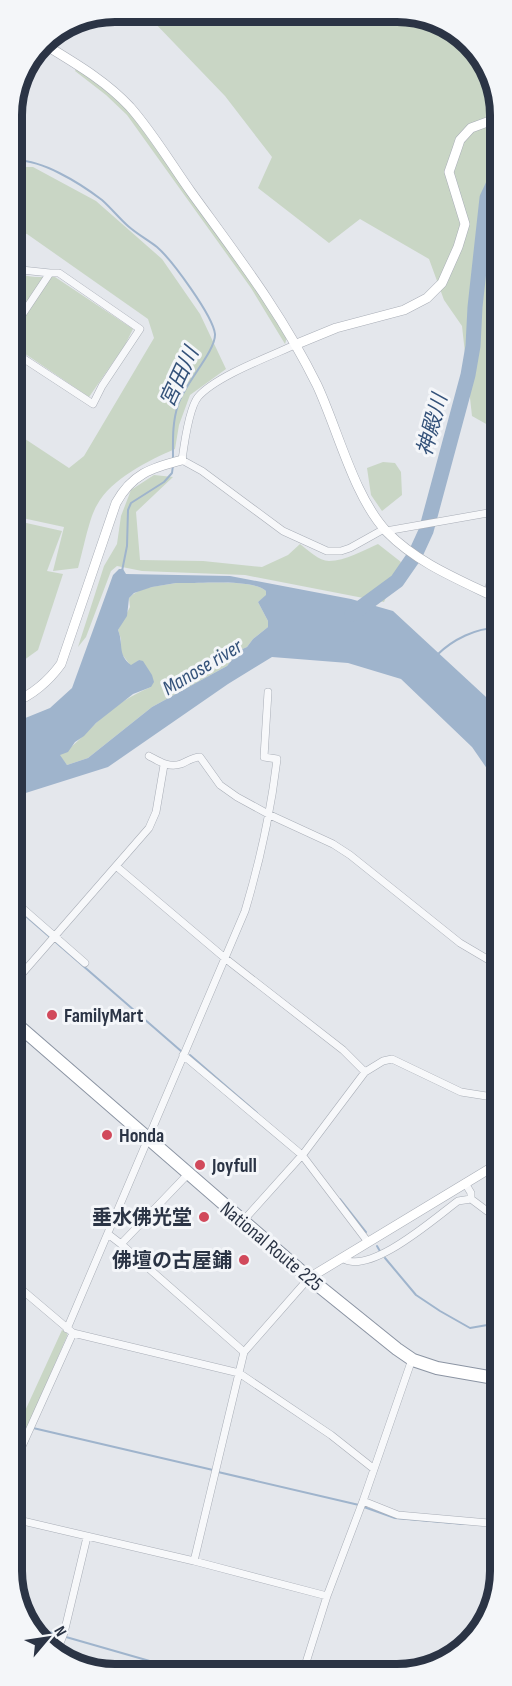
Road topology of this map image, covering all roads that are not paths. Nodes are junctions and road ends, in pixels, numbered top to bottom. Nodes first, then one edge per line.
1 (51, 49) edge
2 (490, 121) edge
3 (23, 270) edge
4 (50, 273) junction
5 (23, 314) edge
6 (297, 344) junction
7 (23, 358) edge
8 (180, 460) junction
9 (490, 513) edge
10 (385, 530) junction
11 (490, 595) edge
12 (268, 693) dead end
13 (23, 698) edge
14 (149, 756) dead end
15 (164, 765) junction
16 (270, 815) junction
17 (116, 866) junction
18 (22, 909) edge
19 (52, 938) junction
20 (226, 959) junction
21 (489, 960) edge
22 (85, 963) dead end
23 (22, 973) edge
24 (22, 1029) edge
25 (183, 1055) junction
26 (366, 1072) junction
27 (489, 1096) edge
28 (148, 1138) junction
29 (303, 1154) junction
30 (489, 1169) edge
31 (188, 1173) junction
32 (465, 1183) junction
33 (471, 1198) junction
34 (489, 1212) edge
35 (243, 1221) junction
36 (108, 1234) junction
37 (368, 1242) junction
38 (121, 1244) junction
39 (342, 1258) junction
40 (309, 1278) junction
41 (22, 1290) edge
42 (70, 1331) junction
43 (244, 1352) junction
44 (414, 1360) junction
45 (239, 1373) junction
46 (489, 1377) edge
47 (22, 1445) edge
48 (374, 1469) junction
49 (362, 1504) junction
50 (22, 1521) edge
51 (489, 1523) edge
52 (87, 1537) junction
53 (194, 1561) junction
54 (327, 1596) junction
55 (60, 1644) edge
56 (306, 1664) edge

1 - 6 street
2 - 6 street
3 - 4 street
4 - 5 street
4 - 7 street
6 - 8 street
6 - 10 street
8 - 10 street
8 - 13 street
9 - 10 street
10 - 11 street
12 - 16 street
14 - 15 street
15 - 16 street
15 - 17 street
16 - 20 street
16 - 21 street
17 - 19 street
17 - 20 street
18 - 19 street
19 - 22 street
19 - 23 street
20 - 25 street
20 - 26 street
24 - 28 highway, National Route 225
25 - 28 street
25 - 29 street
26 - 27 street
26 - 29 street
28 - 31 highway, National Route 225
28 - 36 street
29 - 35 street
29 - 37 street
30 - 32 street
31 - 35 highway, National Route 225
31 - 38 street
32 - 33 street
32 - 37 street
33 - 34 street
33 - 39 street
35 - 40 highway, National Route 225
36 - 38 street
36 - 42 street
37 - 39 street
38 - 43 street
39 - 40 street
40 - 43 street
40 - 44 highway, National Route 225
41 - 42 street
42 - 45 street
42 - 47 street
43 - 45 street
44 - 46 highway, National Route 225
44 - 48 street
45 - 48 street
45 - 53 street
48 - 49 street
49 - 51 street
49 - 54 street
50 - 52 street
52 - 53 street
52 - 55 street
53 - 54 street
54 - 56 street

